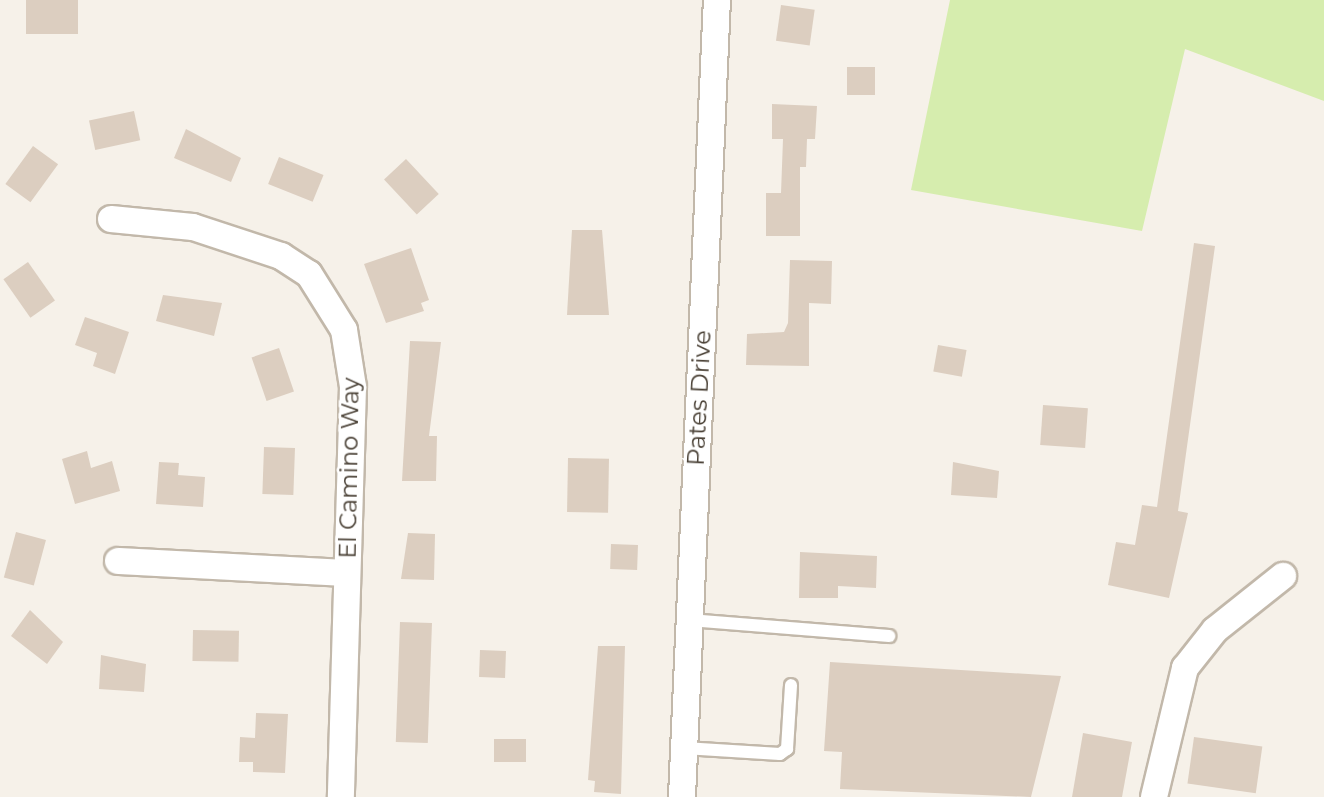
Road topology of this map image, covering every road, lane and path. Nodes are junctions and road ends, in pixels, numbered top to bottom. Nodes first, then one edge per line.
1 (716, 0) edge
2 (111, 219) dead end
3 (118, 561) dead end
4 (347, 573) junction
5 (1283, 576) dead end
6 (689, 620) junction
7 (889, 636) dead end
8 (791, 685) dead end
9 (684, 748) junction
10 (341, 797) edge
11 (682, 797) edge
12 (1154, 797) edge

1 - 6 street, Pates Drive
2 - 4 street, El Camino Way
3 - 4 street
4 - 10 street, El Camino Way
5 - 12 street
6 - 7 lane
6 - 9 street, Pates Drive
8 - 9 lane
9 - 11 street, Pates Drive

